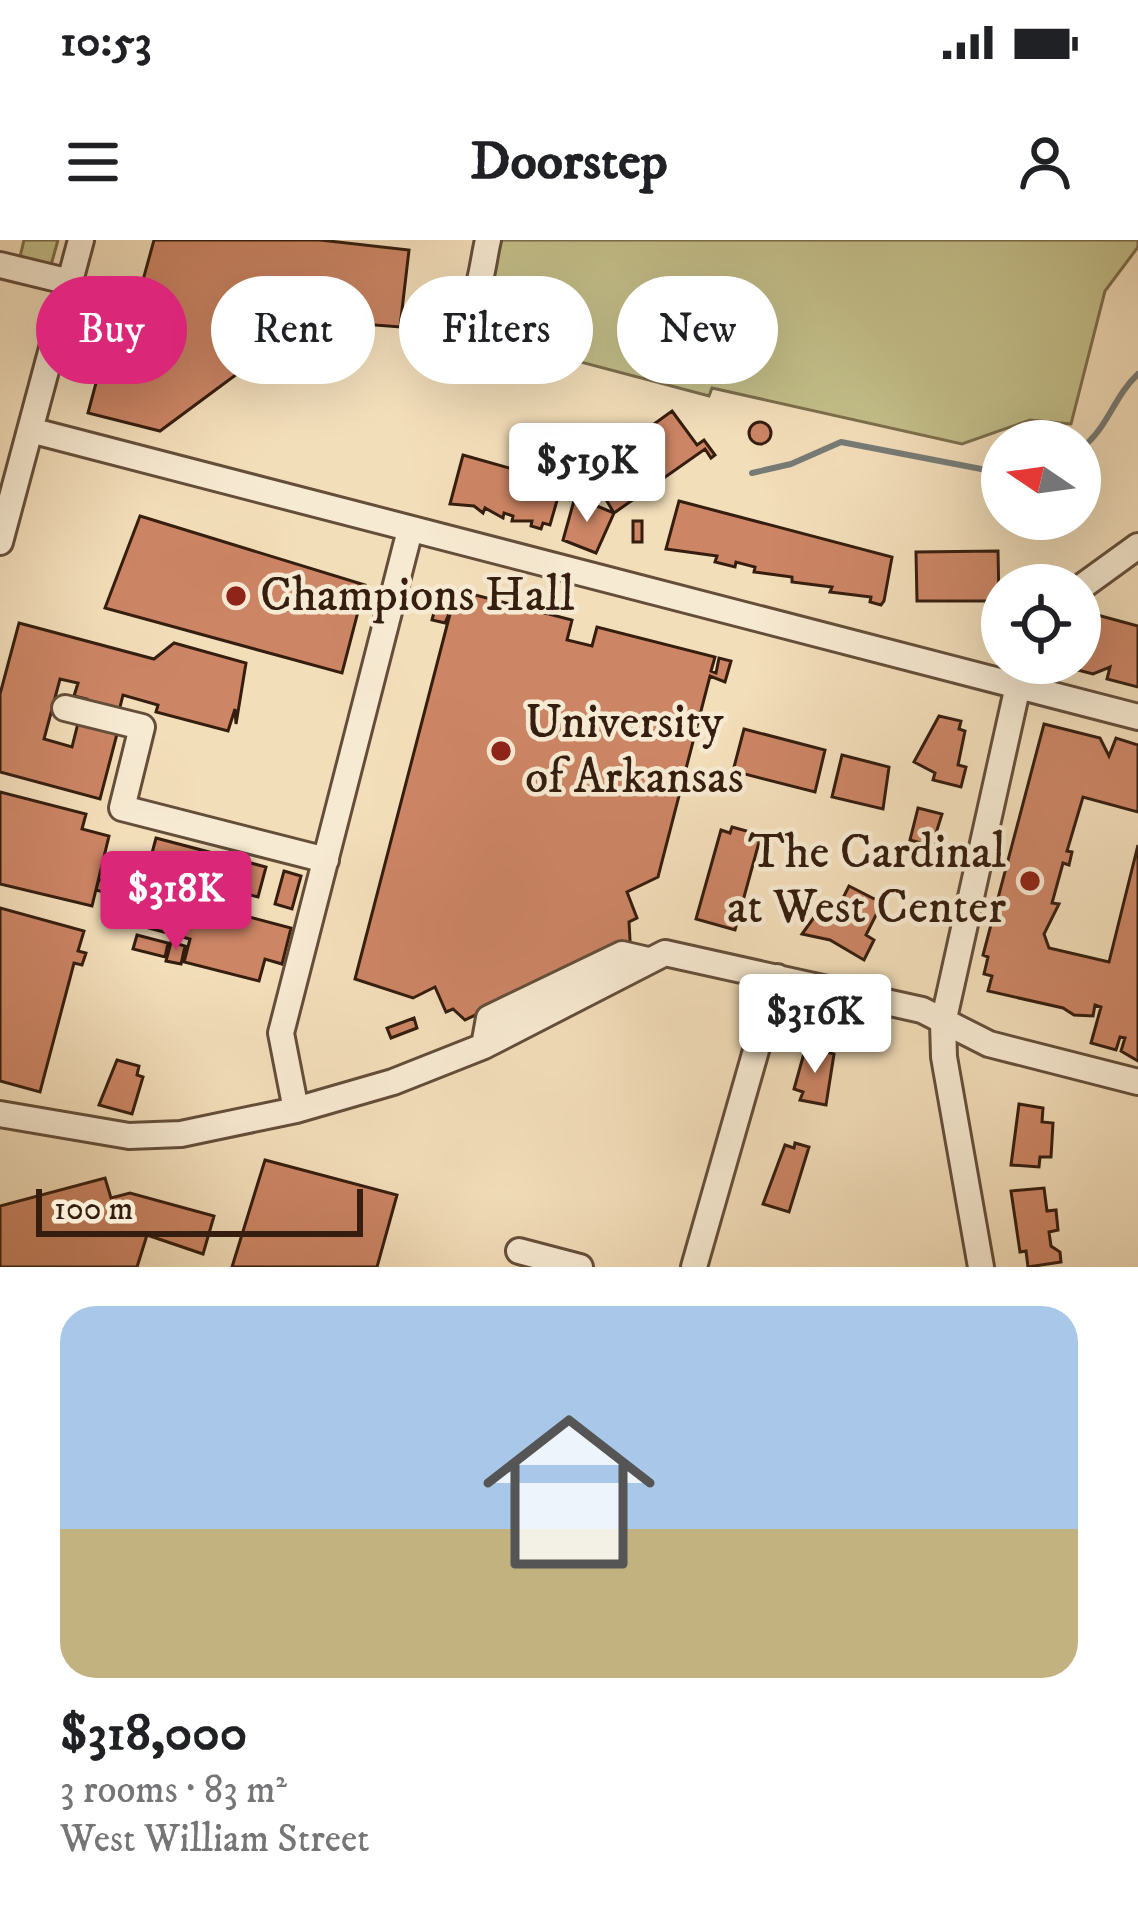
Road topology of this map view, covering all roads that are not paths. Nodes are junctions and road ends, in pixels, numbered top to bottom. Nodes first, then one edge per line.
1 (81, 240) edge
2 (488, 240) edge
3 (0, 265) edge
4 (45, 276) edge
5 (72, 276) edge
6 (479, 276) edge
7 (42, 384) edge
8 (30, 430) junction
9 (410, 530) junction
10 (0, 542) edge
11 (1138, 546) edge
12 (1101, 573) edge
13 (981, 665) edge
14 (1018, 684) edge
15 (1048, 684) edge
16 (64, 708) dead end
17 (1138, 716) edge
18 (326, 860) junction
19 (777, 976) junction
20 (944, 1023) junction
21 (1138, 1082) edge
22 (296, 1109) junction
23 (0, 1114) edge
24 (519, 1251) dead end
25 (580, 1267) edge
26 (694, 1267) edge
27 (981, 1267) edge

1 - 5 street
2 - 6 street
3 - 4 street
7 - 8 street
8 - 9 street
8 - 10 street
9 - 13 street
9 - 18 street
11 - 12 street
14 - 20 street
15 - 17 street
16 - 18 street
18 - 22 street
19 - 20 street
19 - 22 street
19 - 26 street
20 - 21 street
20 - 27 street
22 - 23 street
24 - 25 street

